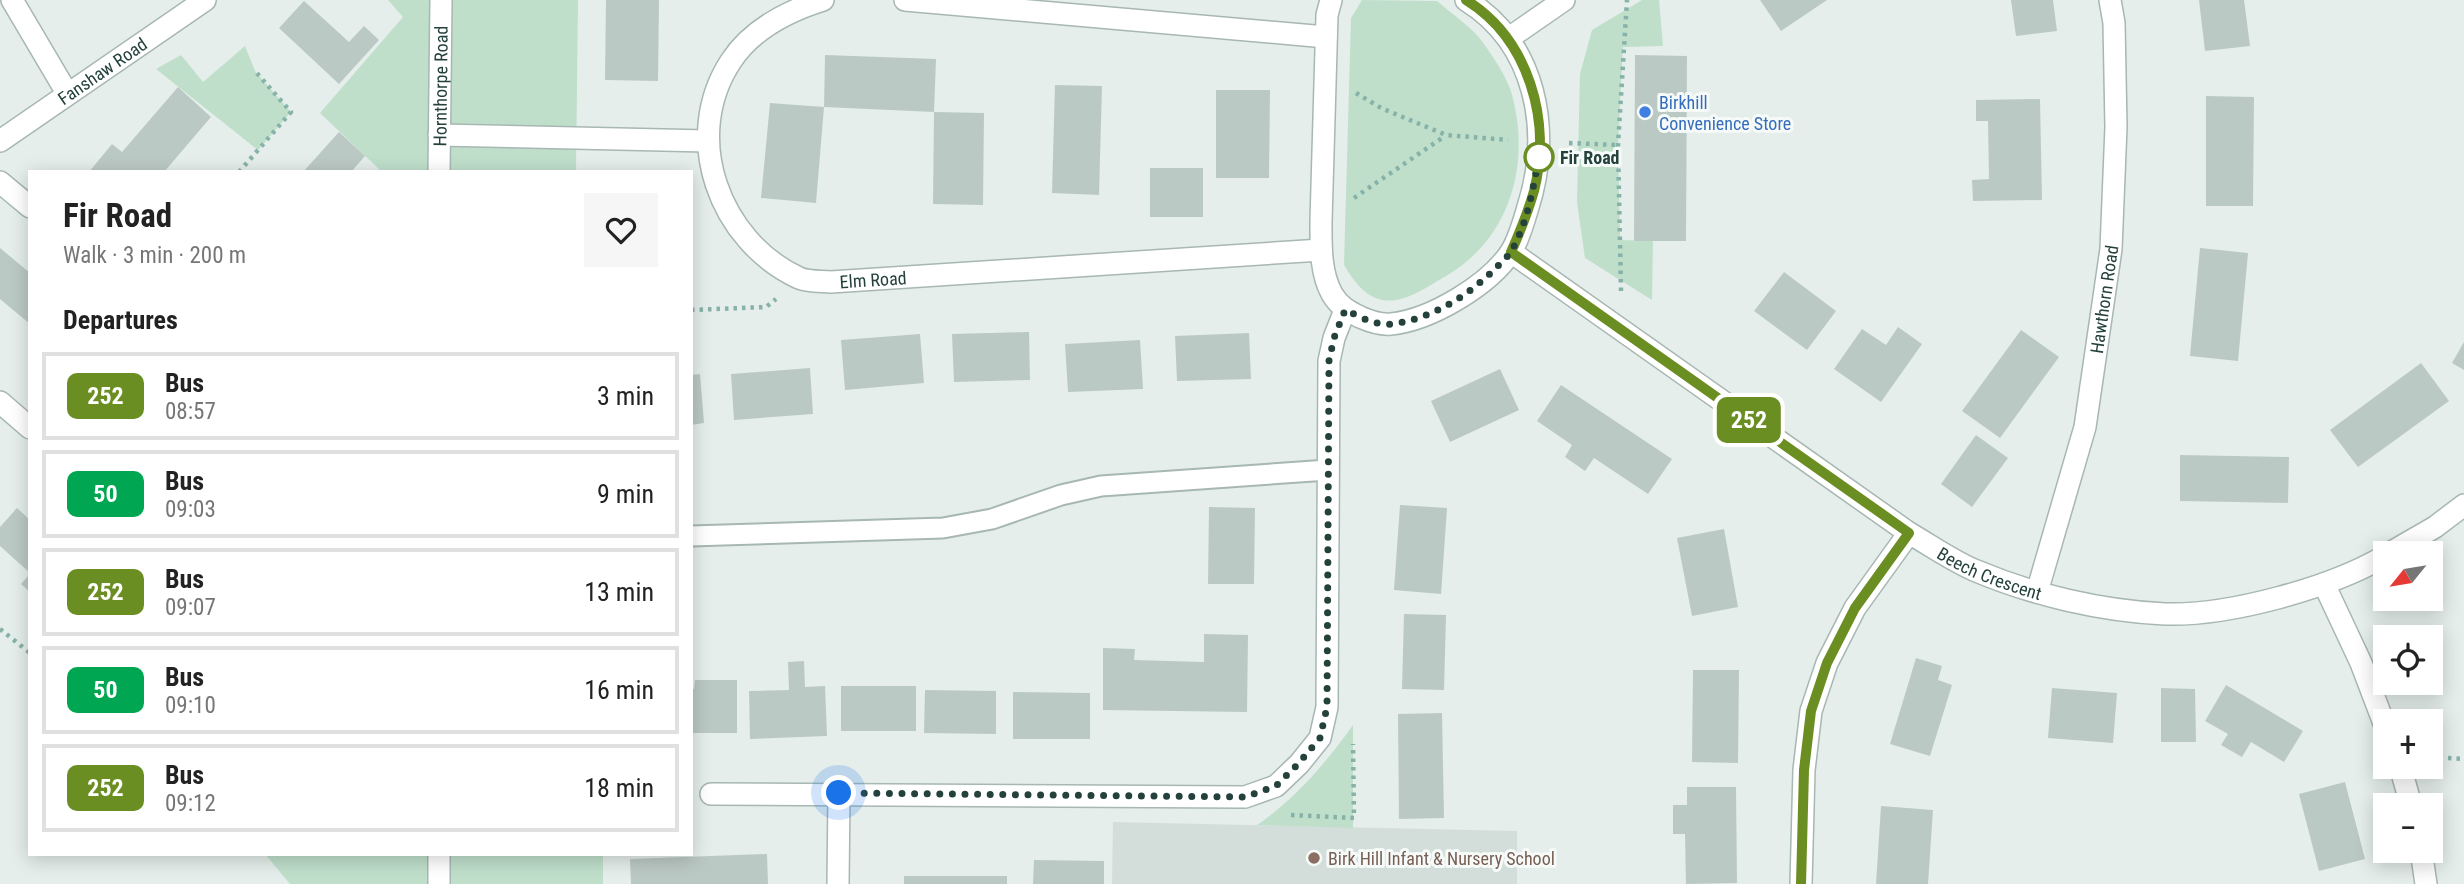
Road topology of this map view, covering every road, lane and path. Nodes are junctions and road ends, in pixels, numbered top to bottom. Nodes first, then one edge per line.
1 (12, 0) edge
2 (205, 0) edge
3 (441, 0) edge
4 (823, 0) edge
5 (905, 0) edge
6 (1331, 0) edge
7 (1466, 0) edge
8 (1564, 0) edge
9 (1627, 0) edge
10 (2110, 0) edge
11 (1326, 37) junction
12 (1509, 37) junction
13 (256, 71) dead end
14 (1325, 74) junction
15 (67, 93) junction
16 (439, 135) junction
17 (1446, 135) junction
18 (0, 141) edge
19 (707, 141) junction
20 (1541, 142) junction
21 (1619, 145) junction
22 (241, 170) edge
23 (439, 170) edge
24 (0, 183) edge
25 (28, 205) edge
26 (1321, 221) junction
27 (1321, 250) junction
28 (1511, 252) junction
29 (802, 279) junction
30 (693, 310) edge
31 (1345, 310) junction
32 (1623, 330) junction
33 (0, 402) edge
34 (28, 426) edge
35 (1328, 470) junction
36 (2464, 505) edge
37 (1909, 533) junction
38 (693, 536) edge
39 (2411, 541) edge
40 (2373, 562) edge
41 (2324, 584) junction
42 (2036, 592) junction
43 (0, 629) edge
44 (28, 651) edge
45 (2379, 709) edge
46 (2443, 758) edge
47 (2464, 759) edge
48 (839, 793) junction
49 (711, 794) dead end
50 (439, 856) edge
51 (2423, 863) edge
52 (439, 884) edge
53 (838, 884) edge
54 (1801, 884) edge
55 (2426, 884) edge

1 - 15 street
2 - 15 street, Fanshaw Road
3 - 16 street, Hornthorpe Road
4 - 19 street, Elm Road
5 - 11 street
6 - 11 street
7 - 12 street
8 - 12 street
9 - 21 path
10 - 42 street, Hawthorn Road
11 - 14 street
12 - 20 street
13 - 22 path
14 - 17 path
14 - 26 street
15 - 18 street, Fanshaw Road
16 - 19 street
16 - 23 street, Hornthorpe Road
17 - 20 path
17 - 26 path
19 - 29 street, Elm Road
20 - 21 path
20 - 28 street
21 - 32 path
24 - 25 street
26 - 27 street
27 - 29 street, Elm Road
27 - 31 street
28 - 31 street
28 - 32 street, Beech Crescent
29 - 30 path
31 - 35 street
32 - 37 street, Beech Crescent
33 - 34 street
35 - 38 lane
35 - 48 street
36 - 39 street
37 - 42 street, Beech Crescent
37 - 54 street
40 - 41 street, Beech Crescent
41 - 42 street, Beech Crescent
41 - 45 street
43 - 44 path
46 - 47 path
48 - 49 street
48 - 53 street
50 - 52 street
51 - 55 street

